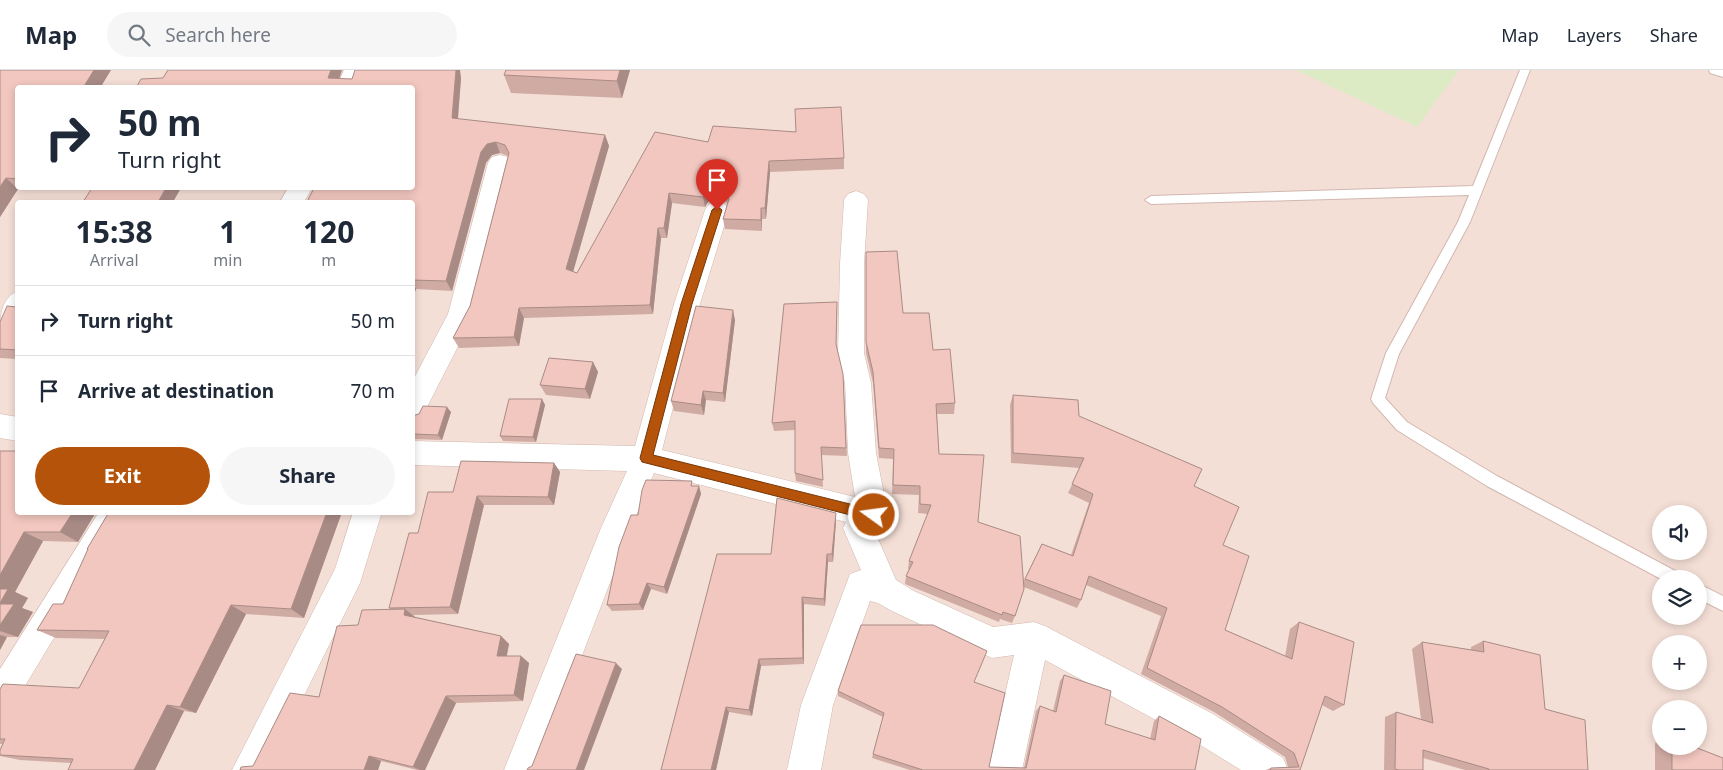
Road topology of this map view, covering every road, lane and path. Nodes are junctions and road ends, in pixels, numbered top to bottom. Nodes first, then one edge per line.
1 (355, 70) edge
2 (1525, 70) edge
3 (1714, 70) edge
4 (1723, 73) edge
5 (349, 85) edge
6 (500, 163) dead end
7 (1478, 190) junction
8 (856, 200) dead end
9 (1151, 200) dead end
10 (717, 210) dead end
11 (15, 306) edge
12 (0, 327) edge
13 (415, 403) edge
14 (0, 426) edge
15 (15, 428) edge
16 (415, 453) edge
17 (646, 458) junction
18 (114, 515) edge
19 (367, 515) edge
20 (874, 515) junction
21 (1659, 570) edge
22 (886, 590) junction
23 (1707, 595) edge
24 (1723, 604) edge
25 (1034, 637) junction
26 (0, 698) edge
27 (249, 770) edge
28 (521, 770) edge
29 (804, 770) edge
30 (1005, 770) edge
31 (1271, 770) edge

1 - 5 street
2 - 7 lane
3 - 4 lane
6 - 13 street
7 - 9 lane
7 - 21 lane
8 - 20 street
10 - 17 street
11 - 12 street
14 - 15 street
16 - 17 street
17 - 20 street
17 - 28 street
18 - 26 street
19 - 27 street
20 - 22 street
22 - 25 street
22 - 29 street
23 - 24 lane
25 - 30 street
25 - 31 street

